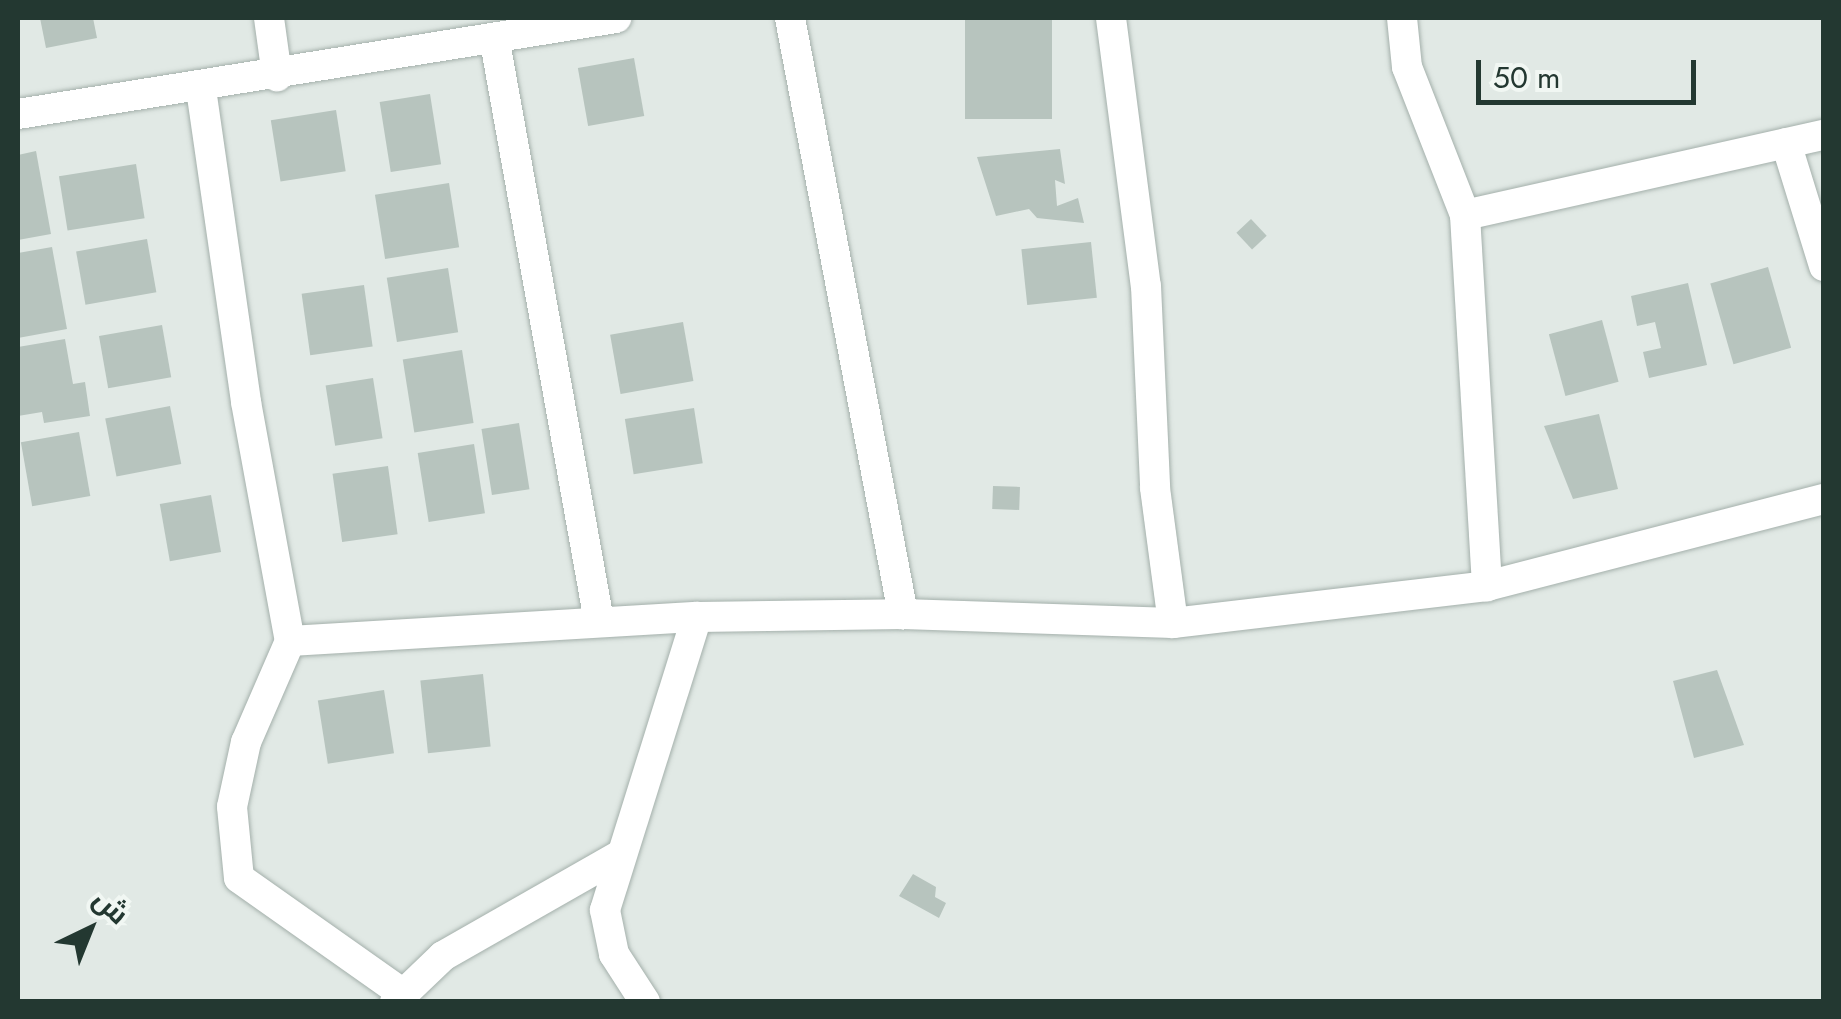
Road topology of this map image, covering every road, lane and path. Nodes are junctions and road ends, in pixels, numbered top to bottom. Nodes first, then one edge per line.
1 (269, 18) edge
2 (616, 18) edge
3 (790, 18) edge
4 (1111, 18) edge
5 (1402, 18) edge
6 (495, 42) junction
7 (278, 76) junction
8 (201, 89) junction
9 (18, 114) edge
10 (1824, 135) edge
11 (1786, 143) junction
12 (1466, 215) junction
13 (1824, 266) edge
14 (1824, 499) edge
15 (1487, 586) junction
16 (903, 614) junction
17 (697, 618) junction
18 (599, 621) junction
19 (1172, 623) junction
20 (290, 640) junction
21 (618, 856) junction
22 (399, 998) edge
23 (645, 1002) edge

1 - 7 street
2 - 6 street
3 - 16 street
4 - 19 street
5 - 12 street
6 - 7 street
6 - 18 street
7 - 8 street
8 - 9 street
8 - 20 street
10 - 11 street
11 - 12 street
11 - 13 street
12 - 15 street
14 - 15 street
15 - 19 street
16 - 17 street
16 - 19 street
17 - 18 street
17 - 21 street
18 - 20 street
20 - 22 street
21 - 22 street
21 - 23 street

